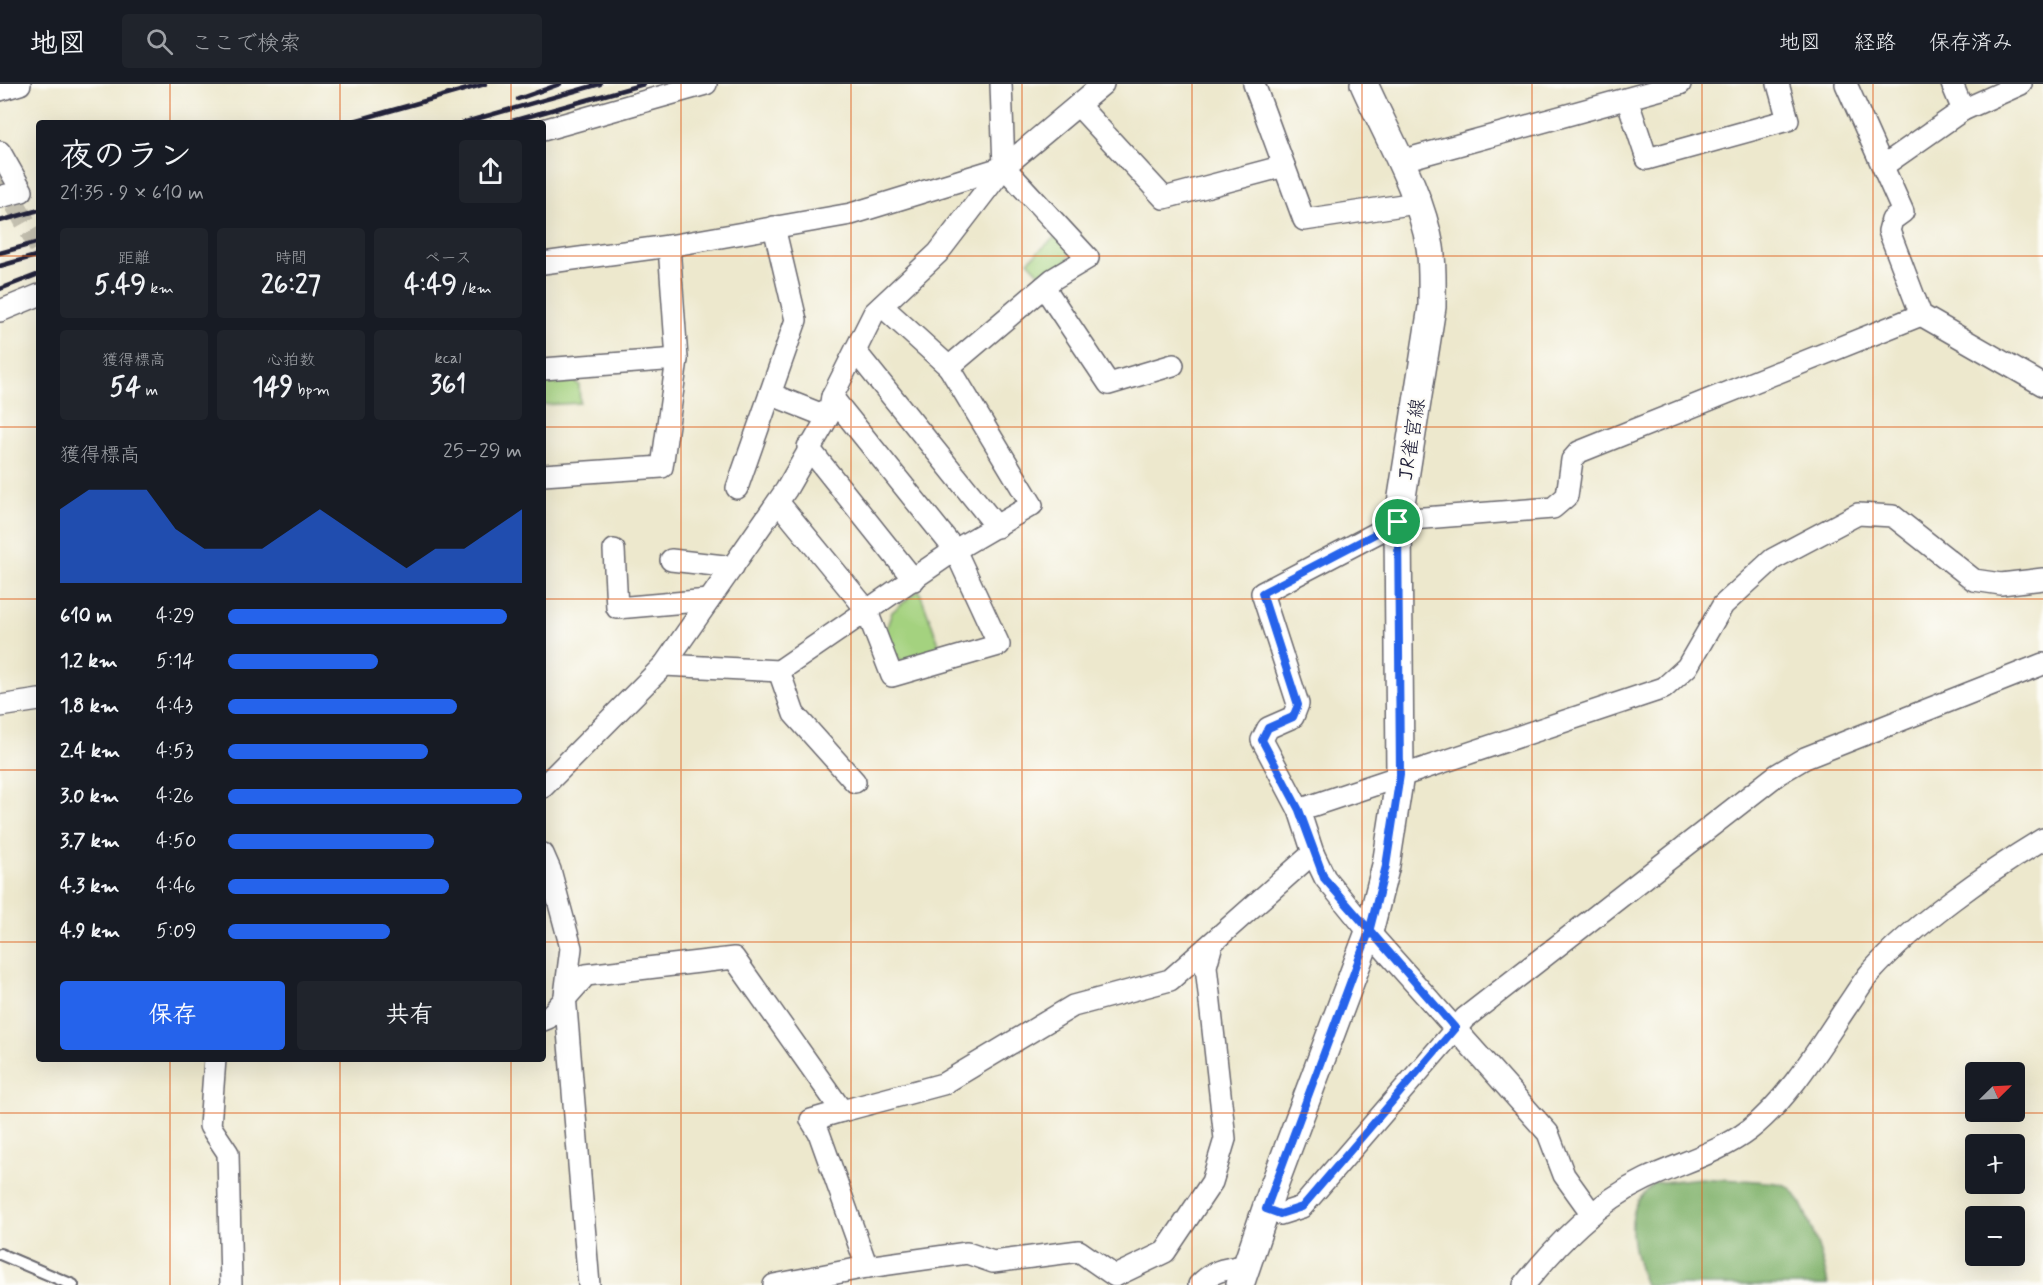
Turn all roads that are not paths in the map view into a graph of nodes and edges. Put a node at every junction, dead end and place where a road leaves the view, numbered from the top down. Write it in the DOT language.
graph roads {
  1 [pos="20,84"];
  2 [pos="706,84"];
  3 [pos="1001,84"];
  4 [pos="1103,84"];
  5 [pos="1254,84"];
  6 [pos="1365,84"];
  7 [pos="1680,84"];
  8 [pos="1778,84"];
  9 [pos="1846,84"];
  10 [pos="1952,84"];
  11 [pos="2021,84"];
  12 [pos="0,90"];
  13 [pos="1627,99"];
  14 [pos="1078,105"];
  15 [pos="1962,110"];
  16 [pos="546,129"];
  17 [pos="0,152"];
  18 [pos="1400,161"];
  19 [pos="1284,166"];
  20 [pos="1883,166"];
  21 [pos="1004,167"];
  22 [pos="0,197"];
  23 [pos="1416,203"];
  24 [pos="774,227"];
  25 [pos="669,246"];
  26 [pos="546,263"];
  27 [pos="1044,287"];
  28 [pos="36,296"];
  29 [pos="882,306"];
  30 [pos="0,311"];
  31 [pos="1921,315"];
  32 [pos="856,352"];
  33 [pos="677,359"];
  34 [pos="1173,365"];
  35 [pos="949,367"];
  36 [pos="546,369"];
  37 [pos="2043,385"];
  38 [pos="770,394"];
  39 [pos="830,407"];
  40 [pos="808,447"];
  41 [pos="546,475"];
  42 [pos="736,488"];
  43 [pos="778,502"];
  44 [pos="1398,522"];
  45 [pos="997,527"];
  46 [pos="614,550"];
  47 [pos="956,550"];
  48 [pos="671,560"];
  49 [pos="733,567"];
  50 [pos="2043,579"];
  51 [pos="914,580"];
  52 [pos="709,600"];
  53 [pos="866,609"];
  54 [pos="2043,664"];
  55 [pos="664,665"];
  56 [pos="778,671"];
  57 [pos="36,700"];
  58 [pos="0,706"];
  59 [pos="1400,775"];
  60 [pos="855,783"];
  61 [pos="546,785"];
  62 [pos="1299,810"];
  63 [pos="2043,839"];
  64 [pos="1313,853"];
  65 [pos="546,861"];
  66 [pos="1369,932"];
  67 [pos="1212,944"];
  68 [pos="565,995"];
  69 [pos="546,1019"];
  70 [pos="1455,1028"];
  71 [pos="215,1062"];
  72 [pos="842,1112"];
  73 [pos="1266,1209"];
  74 [pos="1592,1214"];
  75 [pos="0,1254"];
  76 [pos="867,1267"];
  77 [pos="1243,1276"];
  78 [pos="73,1285"];
  79 [pos="231,1285"];
  80 [pos="589,1285"];
  81 [pos="774,1285"];
  82 [pos="1199,1285"];
  83 [pos="1524,1285"];
  1 -- 12 [label="street"];
  2 -- 16 [label="street"];
  3 -- 21 [label="street"];
  4 -- 14 [label="street"];
  5 -- 19 [label="street"];
  6 -- 18 [label="street, JR雀宮線"];
  7 -- 13 [label="street"];
  8 -- 13 [label="street"];
  9 -- 20 [label="street"];
  10 -- 15 [label="street"];
  11 -- 15 [label="street"];
  13 -- 18 [label="street"];
  14 -- 19 [label="street"];
  14 -- 21 [label="street"];
  15 -- 20 [label="street"];
  17 -- 22 [label="street"];
  18 -- 23 [label="street, JR雀宮線"];
  19 -- 23 [label="street"];
  20 -- 31 [label="street"];
  21 -- 24 [label="street"];
  21 -- 27 [label="street"];
  21 -- 29 [label="street"];
  23 -- 44 [label="street, JR雀宮線"];
  24 -- 25 [label="street"];
  24 -- 38 [label="street"];
  25 -- 26 [label="street"];
  25 -- 33 [label="street"];
  27 -- 34 [label="street"];
  27 -- 35 [label="street"];
  28 -- 30 [label="street"];
  29 -- 32 [label="street"];
  29 -- 35 [label="street"];
  31 -- 37 [label="street"];
  31 -- 44 [label="street"];
  32 -- 39 [label="street"];
  32 -- 45 [label="street"];
  33 -- 36 [label="street"];
  33 -- 41 [label="street"];
  35 -- 45 [label="street"];
  38 -- 39 [label="street"];
  38 -- 42 [label="street"];
  39 -- 40 [label="street"];
  39 -- 47 [label="street"];
  40 -- 43 [label="street"];
  40 -- 51 [label="street"];
  43 -- 49 [label="street"];
  43 -- 53 [label="street"];
  44 -- 59 [label="street, JR雀宮線"];
  44 -- 62 [label="street"];
  45 -- 47 [label="street"];
  46 -- 52 [label="street"];
  47 -- 51 [label="street"];
  47 -- 53 [label="street"];
  48 -- 49 [label="street"];
  49 -- 52 [label="street"];
  50 -- 59 [label="street"];
  51 -- 53 [label="street"];
  52 -- 55 [label="street"];
  53 -- 56 [label="street"];
  54 -- 70 [label="street"];
  55 -- 56 [label="street"];
  55 -- 61 [label="street"];
  56 -- 60 [label="street"];
  57 -- 58 [label="street"];
  59 -- 62 [label="street"];
  59 -- 66 [label="street, JR雀宮線"];
  62 -- 64 [label="street"];
  63 -- 74 [label="street"];
  64 -- 66 [label="street"];
  64 -- 67 [label="street"];
  65 -- 68 [label="street"];
  66 -- 70 [label="street"];
  66 -- 73 [label="street, JR雀宮線"];
  67 -- 72 [label="street"];
  67 -- 76 [label="street"];
  68 -- 69 [label="street"];
  68 -- 72 [label="street"];
  68 -- 80 [label="street"];
  70 -- 73 [label="street"];
  70 -- 74 [label="street"];
  71 -- 79 [label="street"];
  72 -- 76 [label="street"];
  73 -- 77 [label="street, JR雀宮線"];
  74 -- 83 [label="street"];
  75 -- 78 [label="lane"];
  76 -- 81 [label="street"];
  77 -- 82 [label="street"];
}
